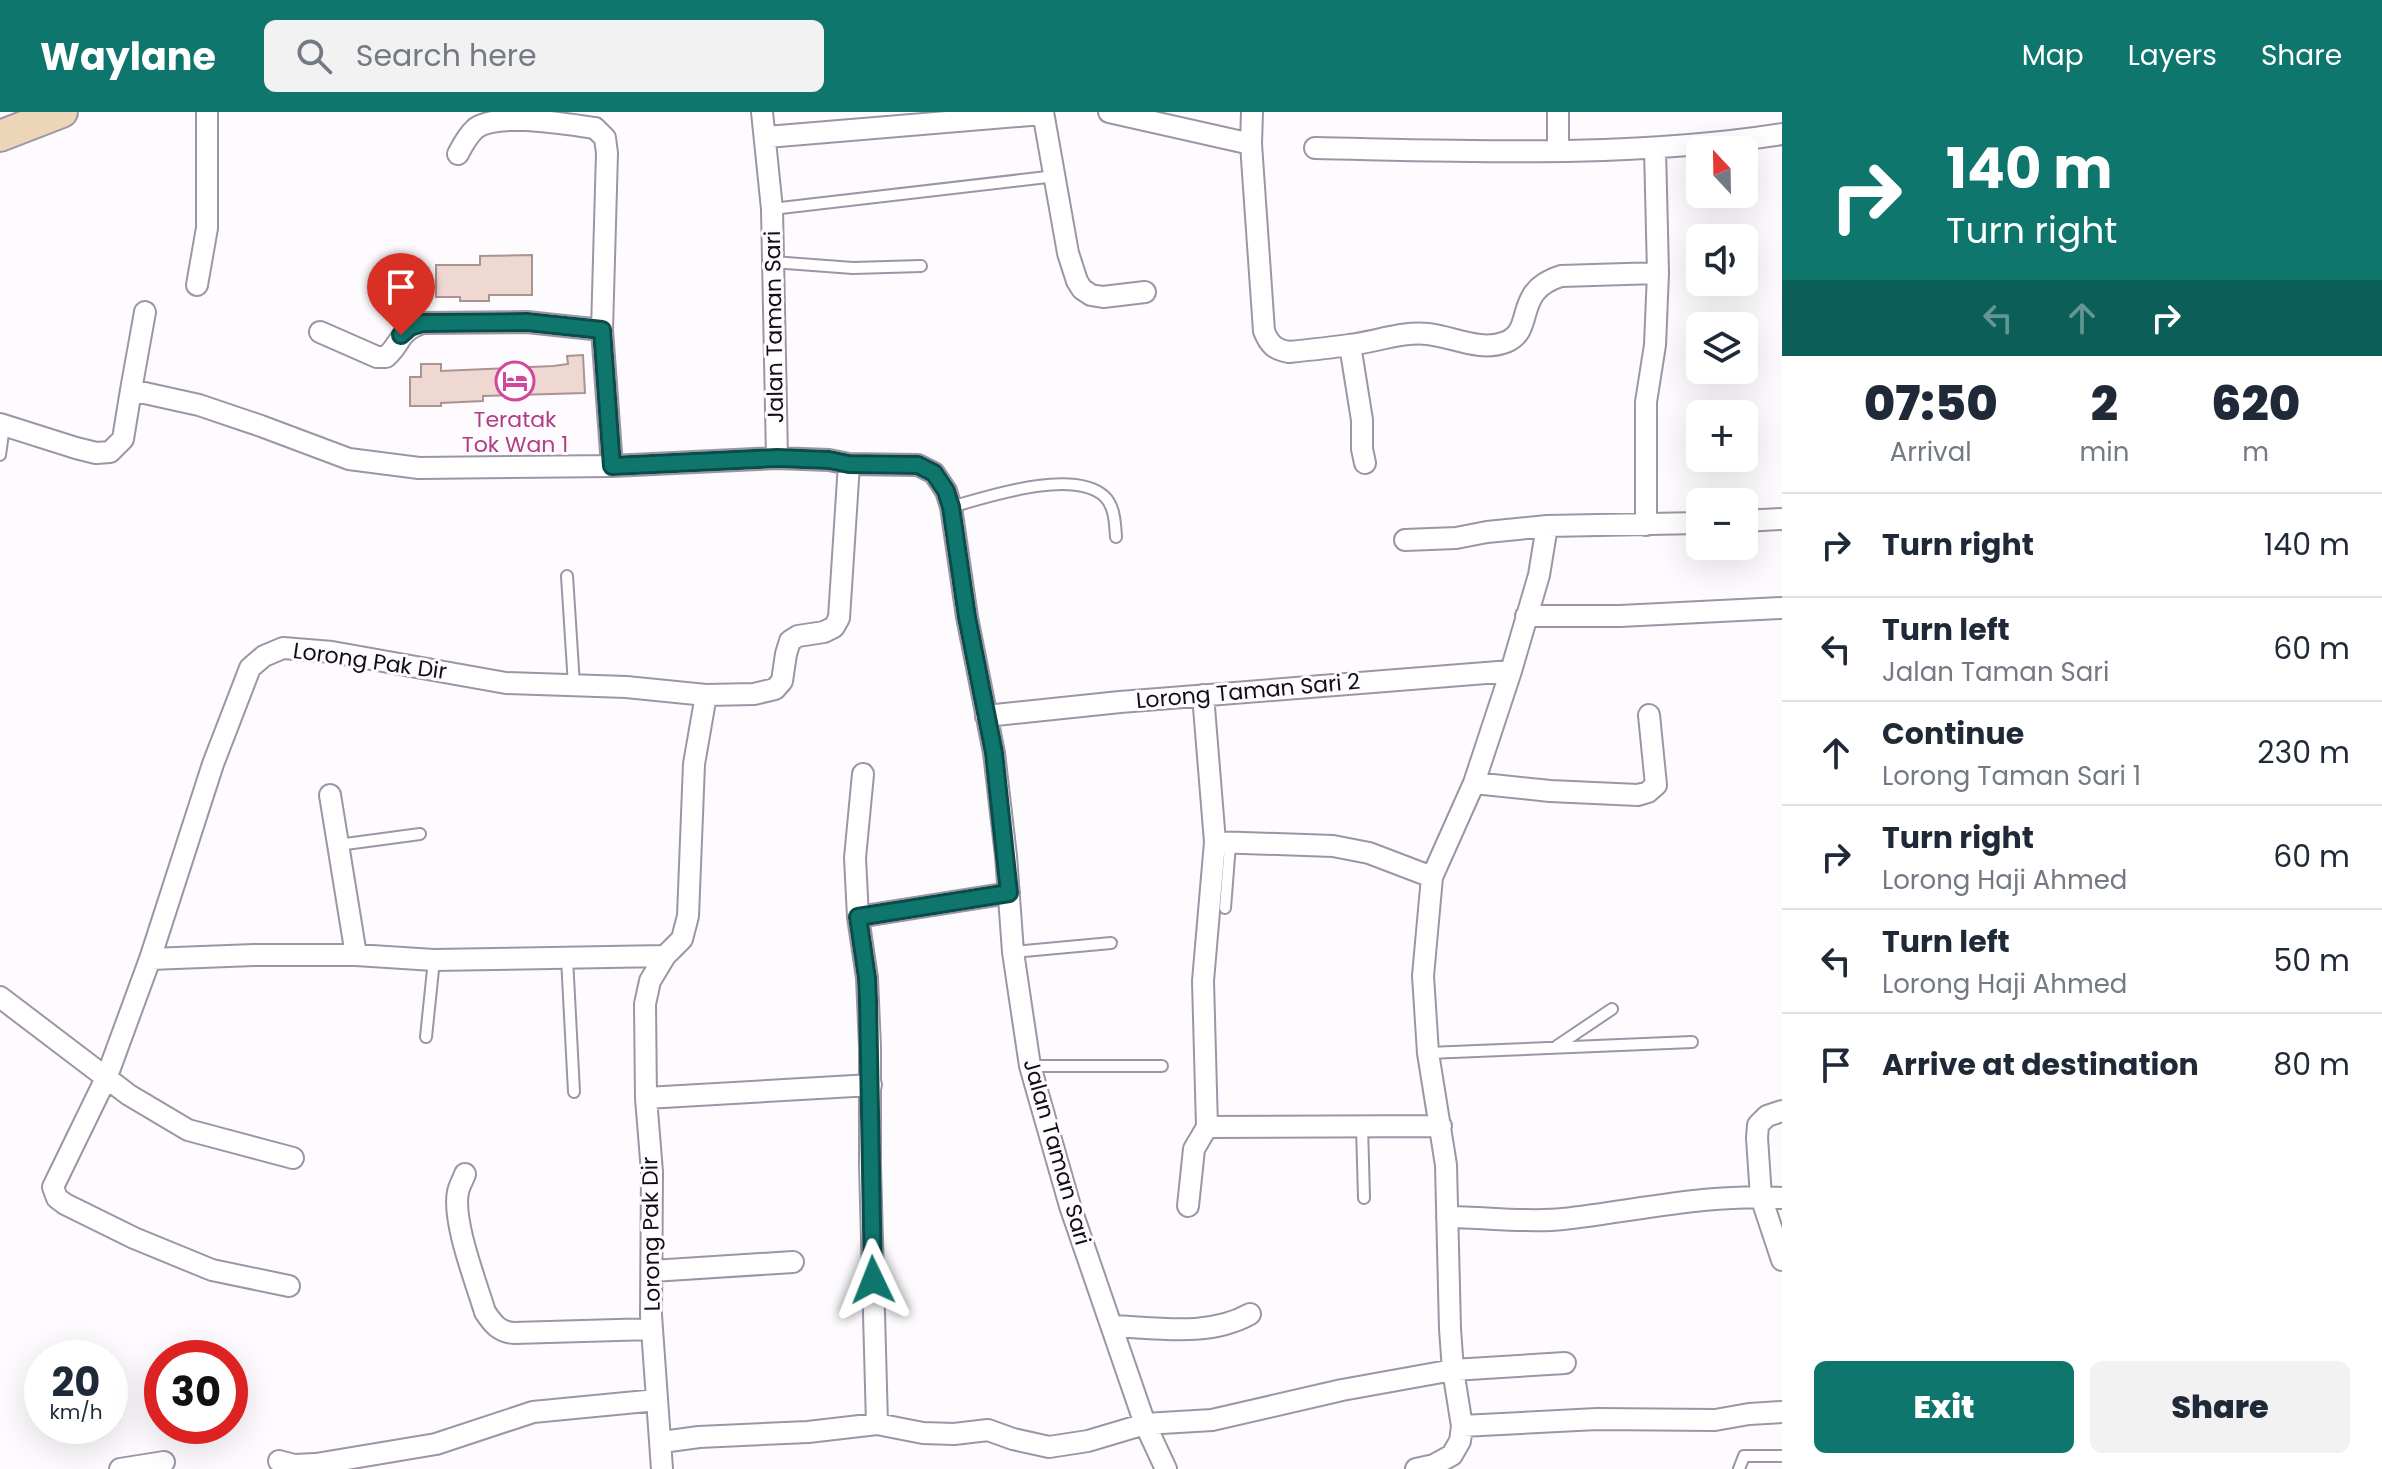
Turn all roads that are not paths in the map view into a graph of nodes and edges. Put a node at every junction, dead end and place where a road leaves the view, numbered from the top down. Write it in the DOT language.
graph roads {
  1 [pos="62,112"];
  2 [pos="207,112"];
  3 [pos="762,112"];
  4 [pos="1109,112"];
  5 [pos="1252,112"];
  6 [pos="1558,112"];
  7 [pos="1043,113"];
  8 [pos="960,116"];
  9 [pos="1180,120"];
  10 [pos="1782,134"];
  11 [pos="0,136"];
  12 [pos="767,137"];
  13 [pos="1251,144"];
  14 [pos="1315,148"];
  15 [pos="1655,149"];
  16 [pos="1558,150"];
  17 [pos="458,154"];
  18 [pos="1056,176"];
  19 [pos="772,209"];
  20 [pos="773,262"];
  21 [pos="921,266"];
  22 [pos="1658,273"];
  23 [pos="197,285"];
  24 [pos="1145,292"];
  25 [pos="145,312"];
  26 [pos="602,330"];
  27 [pos="320,332"];
  28 [pos="1350,345"];
  29 [pos="131,390"];
  30 [pos="2,425"];
  31 [pos="0,455"];
  32 [pos="777,458"];
  33 [pos="1365,463"];
  34 [pos="849,464"];
  35 [pos="612,466"];
  36 [pos="951,507"];
  37 [pos="1782,519"];
  38 [pos="1758,520"];
  39 [pos="1686,524"];
  40 [pos="1646,525"];
  41 [pos="1547,526"];
  42 [pos="1116,537"];
  43 [pos="1405,540"];
  44 [pos="567,576"];
  45 [pos="1782,608"];
  46 [pos="1526,616"];
  47 [pos="1511,671"];
  48 [pos="574,685"];
  49 [pos="706,695"];
  50 [pos="1203,695"];
  51 [pos="1649,715"];
  52 [pos="986,716"];
  53 [pos="863,774"];
  54 [pos="1474,783"];
  55 [pos="330,795"];
  56 [pos="420,834"];
  57 [pos="1222,843"];
  58 [pos="338,845"];
  59 [pos="1432,877"];
  60 [pos="1009,893"];
  61 [pos="1225,908"];
  62 [pos="858,917"];
  63 [pos="1111,943"];
  64 [pos="1013,952"];
  65 [pos="356,955"];
  66 [pos="665,956"];
  67 [pos="567,958"];
  68 [pos="150,959"];
  69 [pos="434,960"];
  70 [pos="0,997"];
  71 [pos="1612,1009"];
  72 [pos="426,1037"];
  73 [pos="1692,1042"];
  74 [pos="1556,1048"];
  75 [pos="1428,1053"];
  76 [pos="1030,1066"];
  77 [pos="1162,1066"];
  78 [pos="107,1076"];
  79 [pos="871,1085"];
  80 [pos="574,1092"];
  81 [pos="646,1098"];
  82 [pos="1782,1111"];
  83 [pos="1362,1126"];
  84 [pos="1441,1126"];
  85 [pos="1207,1127"];
  86 [pos="293,1158"];
  87 [pos="465,1174"];
  88 [pos="1364,1198"];
  89 [pos="1772,1198"];
  90 [pos="1188,1206"];
  91 [pos="1447,1217"];
  92 [pos="1782,1260"];
  93 [pos="793,1262"];
  94 [pos="652,1271"];
  95 [pos="289,1286"];
  96 [pos="1250,1314"];
  97 [pos="1113,1326"];
  98 [pos="652,1329"];
  99 [pos="1565,1363"];
  100 [pos="1453,1370"];
  101 [pos="657,1400"];
  102 [pos="1782,1412"];
  103 [pos="877,1424"];
  104 [pos="1145,1424"];
  105 [pos="1462,1426"];
  106 [pos="662,1442"];
  107 [pos="1782,1456"];
  108 [pos="279,1461"];
  109 [pos="164,1462"];
  110 [pos="369,1462"];
  111 [pos="120,1469"];
  112 [pos="662,1469"];
  113 [pos="1166,1469"];
  114 [pos="1416,1469"];
  115 [pos="1739,1469"];
  1 -- 11 [label="main road"];
  2 -- 23 [label="street"];
  3 -- 12 [label="street, Jalan Taman Sari"];
  4 -- 9 [label="street"];
  5 -- 13 [label="street"];
  6 -- 16 [label="street"];
  7 -- 8 [label="street"];
  7 -- 18 [label="street"];
  8 -- 12 [label="street"];
  9 -- 13 [label="street"];
  10 -- 15 [label="street"];
  12 -- 19 [label="street, Jalan Taman Sari"];
  13 -- 28 [label="street"];
  14 -- 16 [label="street"];
  15 -- 16 [label="street"];
  15 -- 22 [label="street"];
  17 -- 26 [label="street"];
  18 -- 19 [label="lane"];
  18 -- 24 [label="street"];
  19 -- 20 [label="street, Jalan Taman Sari"];
  20 -- 21 [label="lane"];
  20 -- 32 [label="street, Jalan Taman Sari"];
  22 -- 28 [label="street"];
  22 -- 40 [label="street"];
  25 -- 29 [label="street"];
  26 -- 27 [label="street"];
  26 -- 35 [label="street"];
  28 -- 33 [label="street"];
  29 -- 30 [label="street"];
  29 -- 35 [label="street"];
  30 -- 31 [label="lane"];
  32 -- 34 [label="street, Jalan Taman Sari"];
  32 -- 35 [label="street"];
  34 -- 36 [label="street, Jalan Taman Sari"];
  34 -- 49 [label="street, Lorong Pak Dir"];
  36 -- 42 [label="lane"];
  36 -- 52 [label="street, Jalan Taman Sari"];
  37 -- 38 [label="street"];
  39 -- 40 [label="street"];
  40 -- 41 [label="street"];
  41 -- 43 [label="street"];
  41 -- 46 [label="street"];
  44 -- 48 [label="lane"];
  45 -- 46 [label="street"];
  46 -- 47 [label="street"];
  47 -- 50 [label="street, Lorong Taman Sari 2"];
  47 -- 54 [label="street"];
  48 -- 49 [label="street, Lorong Pak Dir"];
  48 -- 68 [label="street, Lorong Pak Dir"];
  49 -- 66 [label="street, Lorong Pak Dir"];
  50 -- 52 [label="street, Lorong Taman Sari 2"];
  50 -- 57 [label="street"];
  51 -- 54 [label="street"];
  52 -- 60 [label="street, Jalan Taman Sari"];
  53 -- 62 [label="street"];
  54 -- 59 [label="street"];
  55 -- 58 [label="street"];
  56 -- 58 [label="lane"];
  57 -- 59 [label="street"];
  57 -- 61 [label="lane"];
  57 -- 85 [label="street"];
  58 -- 65 [label="street"];
  59 -- 75 [label="street"];
  60 -- 62 [label="street"];
  60 -- 64 [label="street, Jalan Taman Sari"];
  62 -- 79 [label="street"];
  63 -- 64 [label="lane"];
  64 -- 76 [label="street, Jalan Taman Sari"];
  65 -- 68 [label="street"];
  65 -- 69 [label="street"];
  66 -- 67 [label="street"];
  66 -- 81 [label="street, Lorong Pak Dir"];
  67 -- 69 [label="street"];
  67 -- 80 [label="lane"];
  68 -- 78 [label="street, Lorong Pak Dir"];
  69 -- 72 [label="lane"];
  70 -- 78 [label="street"];
  71 -- 74 [label="lane"];
  73 -- 74 [label="lane"];
  74 -- 75 [label="lane"];
  75 -- 84 [label="street"];
  76 -- 77 [label="lane"];
  76 -- 97 [label="street, Jalan Taman Sari"];
  78 -- 86 [label="street"];
  78 -- 95 [label="street, Lorong Pak Dir"];
  79 -- 81 [label="street"];
  79 -- 103 [label="street"];
  81 -- 94 [label="street, Lorong Pak Dir"];
  82 -- 89 [label="street"];
  83 -- 84 [label="street"];
  83 -- 85 [label="street"];
  83 -- 88 [label="lane"];
  84 -- 91 [label="street"];
  85 -- 90 [label="street"];
  87 -- 98 [label="street"];
  89 -- 91 [label="street"];
  89 -- 92 [label="street"];
  91 -- 100 [label="street"];
  93 -- 94 [label="street"];
  94 -- 98 [label="street, Lorong Pak Dir"];
  96 -- 97 [label="street"];
  97 -- 104 [label="street, Jalan Taman Sari"];
  98 -- 101 [label="street, Lorong Pak Dir"];
  99 -- 100 [label="street"];
  100 -- 104 [label="street"];
  100 -- 105 [label="street"];
  101 -- 106 [label="street, Lorong Pak Dir"];
  101 -- 110 [label="street"];
  102 -- 105 [label="street"];
  103 -- 104 [label="street"];
  103 -- 106 [label="street"];
  104 -- 113 [label="street, Jalan Taman Sari"];
  105 -- 114 [label="street"];
  106 -- 112 [label="street, Lorong Pak Dir"];
  107 -- 115 [label="lane"];
  108 -- 110 [label="street"];
  109 -- 111 [label="street"];
}
